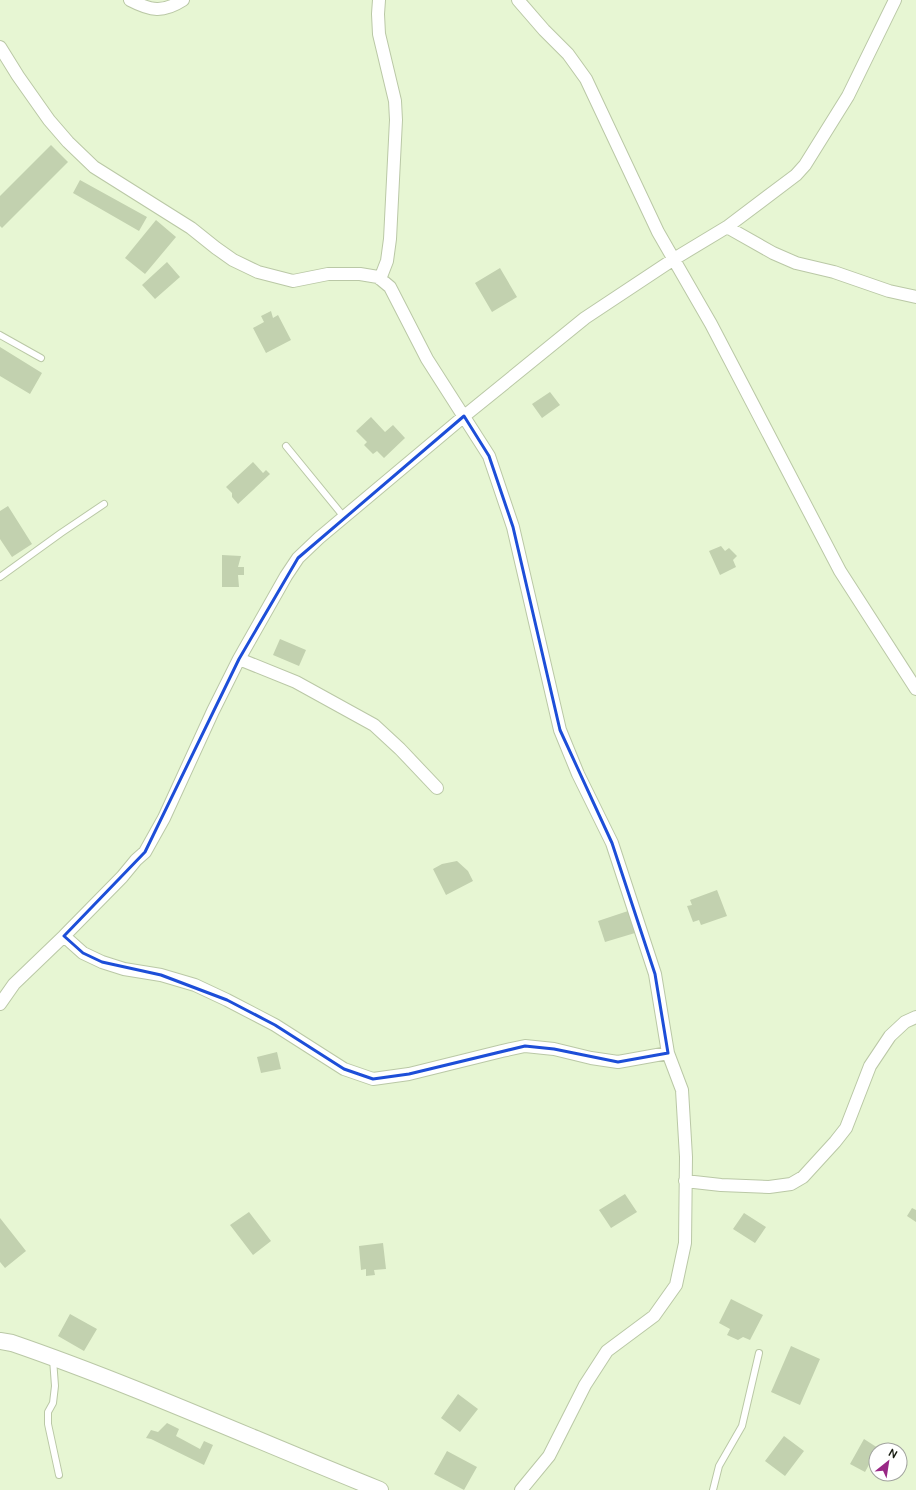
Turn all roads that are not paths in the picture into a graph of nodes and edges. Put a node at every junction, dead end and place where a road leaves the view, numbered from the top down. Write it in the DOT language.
graph roads {
  1 [pos="130,0"];
  2 [pos="183,0"];
  3 [pos="379,0"];
  4 [pos="518,0"];
  5 [pos="895,0"];
  6 [pos="0,47"];
  7 [pos="727,227"];
  8 [pos="674,259"];
  9 [pos="380,279"];
  10 [pos="916,297"];
  11 [pos="0,335"];
  12 [pos="41,358"];
  13 [pos="464,416"];
  14 [pos="286,446"];
  15 [pos="104,504"];
  16 [pos="344,516"];
  17 [pos="0,577"];
  18 [pos="239,659"];
  19 [pos="916,689"];
  20 [pos="437,788"];
  21 [pos="64,936"];
  22 [pos="0,1004"];
  23 [pos="916,1017"];
  24 [pos="668,1053"];
  25 [pos="685,1181"];
  26 [pos="0,1341"];
  27 [pos="759,1353"];
  28 [pos="53,1358"];
  29 [pos="59,1475"];
  30 [pos="380,1490"];
  31 [pos="521,1490"];
  32 [pos="713,1490"];
  1 -- 2 [label="street"];
  3 -- 9 [label="street"];
  4 -- 8 [label="street"];
  5 -- 7 [label="street"];
  6 -- 9 [label="street"];
  7 -- 8 [label="street"];
  7 -- 10 [label="street"];
  8 -- 13 [label="street"];
  8 -- 19 [label="street"];
  9 -- 13 [label="street"];
  11 -- 12 [label="lane"];
  13 -- 16 [label="street"];
  13 -- 24 [label="street"];
  14 -- 16 [label="lane"];
  15 -- 17 [label="lane"];
  16 -- 18 [label="street"];
  18 -- 20 [label="street"];
  18 -- 21 [label="street"];
  21 -- 22 [label="street"];
  21 -- 24 [label="street"];
  23 -- 25 [label="street"];
  24 -- 25 [label="street"];
  25 -- 31 [label="street"];
  26 -- 28 [label="main road"];
  27 -- 32 [label="lane"];
  28 -- 29 [label="lane"];
  28 -- 30 [label="main road"];
}
